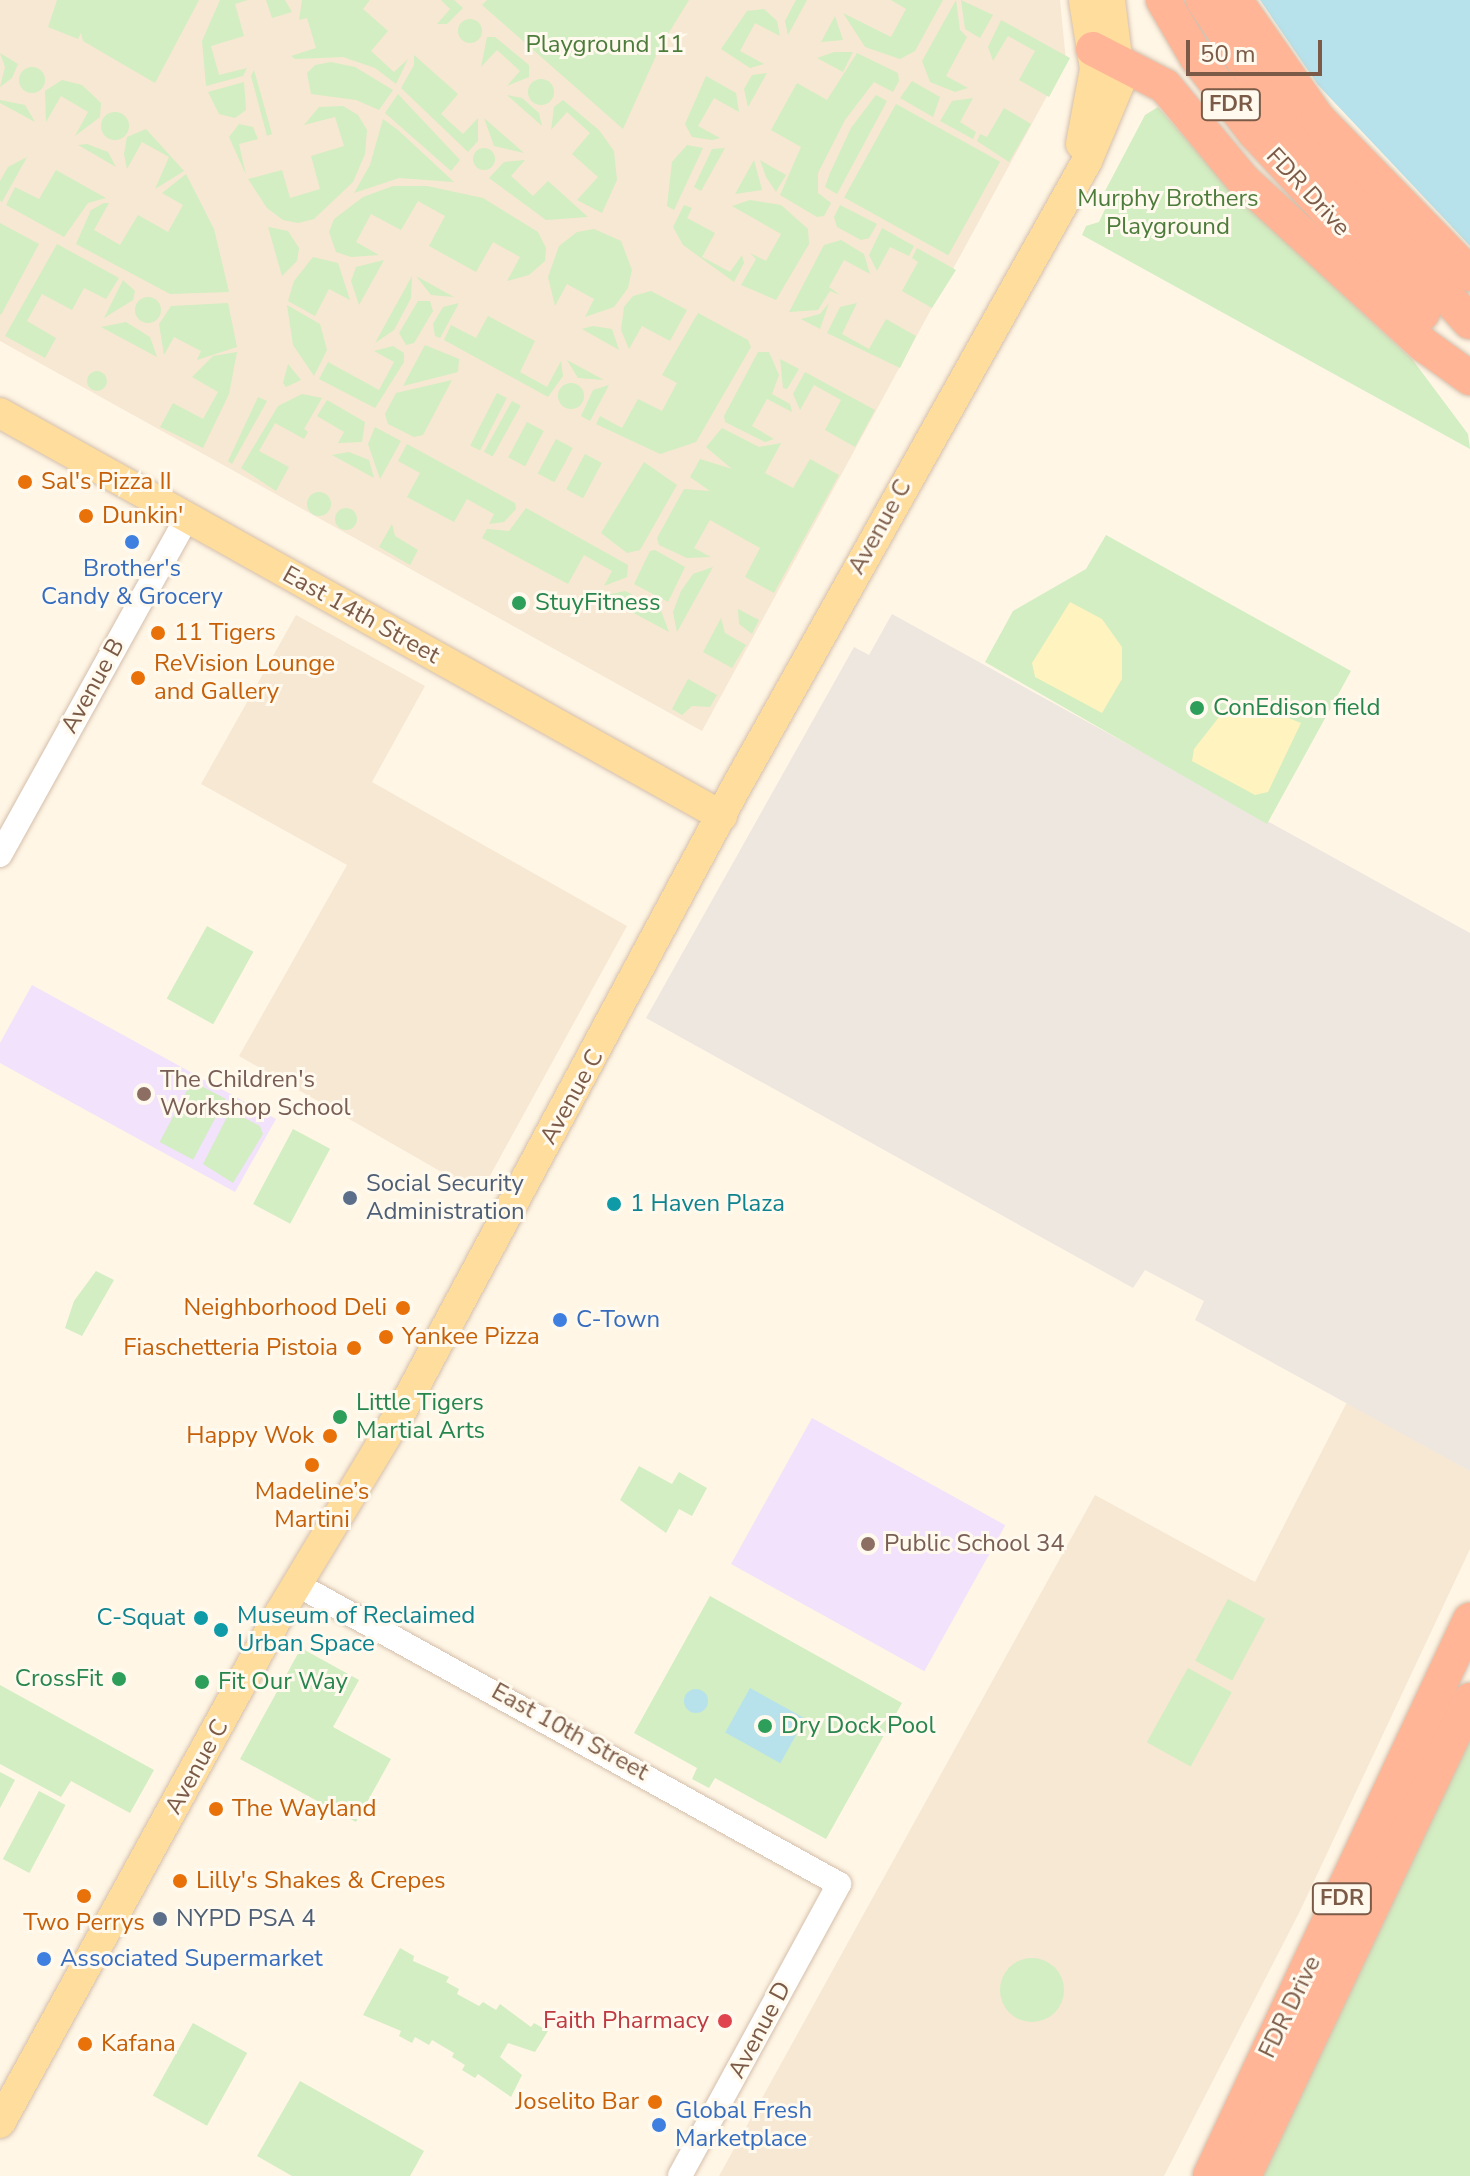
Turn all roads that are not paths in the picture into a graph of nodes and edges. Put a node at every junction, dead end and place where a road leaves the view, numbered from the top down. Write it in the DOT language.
graph roads {
  1 [pos="1084,0"];
  2 [pos="1110,0"];
  3 [pos="1163,0"];
  4 [pos="1203,0"];
  5 [pos="1235,0"];
  6 [pos="1107,55"];
  7 [pos="1325,188"];
  8 [pos="1470,274"];
  9 [pos="1470,322"];
  10 [pos="1470,370"];
  11 [pos="1470,378"];
  12 [pos="0,413"];
  13 [pos="187,517"];
  14 [pos="722,816"];
  15 [pos="0,855"];
  16 [pos="298,1585"];
  17 [pos="1470,1620"];
  18 [pos="1470,1700"];
  19 [pos="839,1884"];
  20 [pos="0,2123"];
  21 [pos="680,2176"];
  22 [pos="1210,2176"];
  23 [pos="1244,2176"];
  1 -- 6 [label="main road, Avenue C"];
  2 -- 6 [label="main road, Avenue C"];
  3 -- 7 [label="highway, FDR Drive / FDR"];
  4 -- 7 [label="highway, FDR Drive / FDR"];
  5 -- 8 [label="highway"];
  6 -- 11 [label="highway"];
  6 -- 14 [label="main road, Avenue C"];
  7 -- 9 [label="highway, FDR Drive / FDR"];
  7 -- 10 [label="highway, FDR Drive / FDR"];
  12 -- 13 [label="main road, East 14th Street"];
  13 -- 14 [label="main road, East 14th Street"];
  13 -- 15 [label="street, Avenue B"];
  14 -- 16 [label="main road, Avenue C"];
  16 -- 19 [label="street, East 10th Street"];
  16 -- 20 [label="main road, Avenue C"];
  17 -- 22 [label="highway, FDR Drive / FDR"];
  18 -- 23 [label="highway, FDR Drive / FDR"];
  19 -- 21 [label="street, Avenue D"];
}
